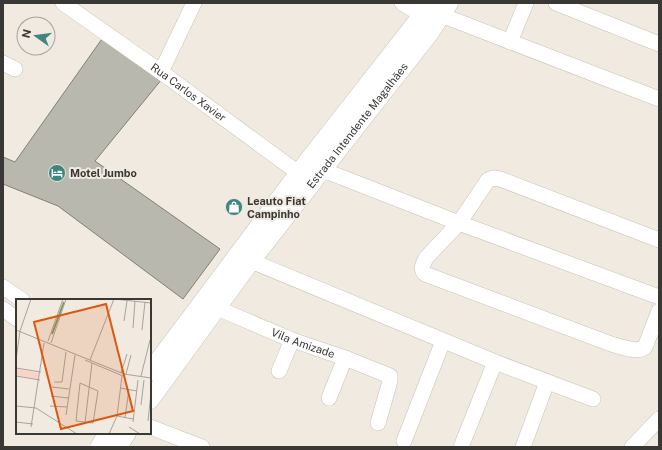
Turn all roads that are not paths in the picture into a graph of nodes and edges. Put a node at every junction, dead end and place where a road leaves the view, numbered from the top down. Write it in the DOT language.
graph roads {
  1 [pos="63,3"];
  2 [pos="194,3"];
  3 [pos="402,3"];
  4 [pos="526,3"];
  5 [pos="556,3"];
  6 [pos="435,9"];
  7 [pos="510,42"];
  8 [pos="659,44"];
  9 [pos="161,72"];
  10 [pos="659,99"];
  11 [pos="312,176"];
  12 [pos="459,223"];
  13 [pos="659,240"];
  14 [pos="251,261"];
  15 [pos="3,287"];
  16 [pos="659,297"];
  17 [pos="21,299"];
  18 [pos="217,308"];
  19 [pos="3,309"];
  20 [pos="659,310"];
  21 [pos="16,318"];
  22 [pos="292,340"];
  23 [pos="443,341"];
  24 [pos="345,358"];
  25 [pos="496,362"];
  26 [pos="151,371"];
  27 [pos="279,371"];
  28 [pos="547,382"];
  29 [pos="329,398"];
  30 [pos="151,399"];
  31 [pos="593,399"];
  32 [pos="659,419"];
  33 [pos="378,423"];
  34 [pos="151,427"];
  35 [pos="107,434"];
  36 [pos="126,434"];
  37 [pos="404,441"];
  38 [pos="99,447"];
  39 [pos="118,447"];
  40 [pos="202,447"];
  41 [pos="461,447"];
  42 [pos="523,447"];
  43 [pos="632,447"];
  1 -- 9 [label="street, Rua Carlos Xavier"];
  2 -- 9 [label="street"];
  3 -- 6 [label="street"];
  4 -- 7 [label="street"];
  5 -- 8 [label="street"];
  6 -- 7 [label="street"];
  6 -- 11 [label="main road, Estrada Intendente Magalhães"];
  6 -- 11 [label="main road, Estrada Intendente Magalhães"];
  7 -- 10 [label="street"];
  9 -- 11 [label="street, Rua Carlos Xavier"];
  11 -- 12 [label="street, Rua Carlos Xavier"];
  11 -- 14 [label="main road, Estrada Intendente Magalhães"];
  11 -- 26 [label="main road, Estrada Intendente Magalhães"];
  12 -- 13 [label="street"];
  12 -- 16 [label="street, Rua Carlos Xavier"];
  12 -- 20 [label="street"];
  14 -- 18 [label="main road, Estrada Intendente Magalhães"];
  14 -- 23 [label="street"];
  15 -- 17 [label="street"];
  18 -- 22 [label="street, Vila Amizade"];
  18 -- 30 [label="main road, Estrada Intendente Magalhães"];
  19 -- 21 [label="street"];
  22 -- 24 [label="street, Vila Amizade"];
  22 -- 27 [label="street"];
  23 -- 25 [label="street"];
  23 -- 37 [label="street"];
  24 -- 29 [label="street"];
  24 -- 33 [label="street, Vila Amizade"];
  25 -- 28 [label="street"];
  25 -- 41 [label="street"];
  28 -- 31 [label="street"];
  28 -- 42 [label="street"];
  32 -- 43 [label="street"];
  34 -- 40 [label="street"];
  35 -- 38 [label="main road"];
  36 -- 39 [label="main road"];
}
